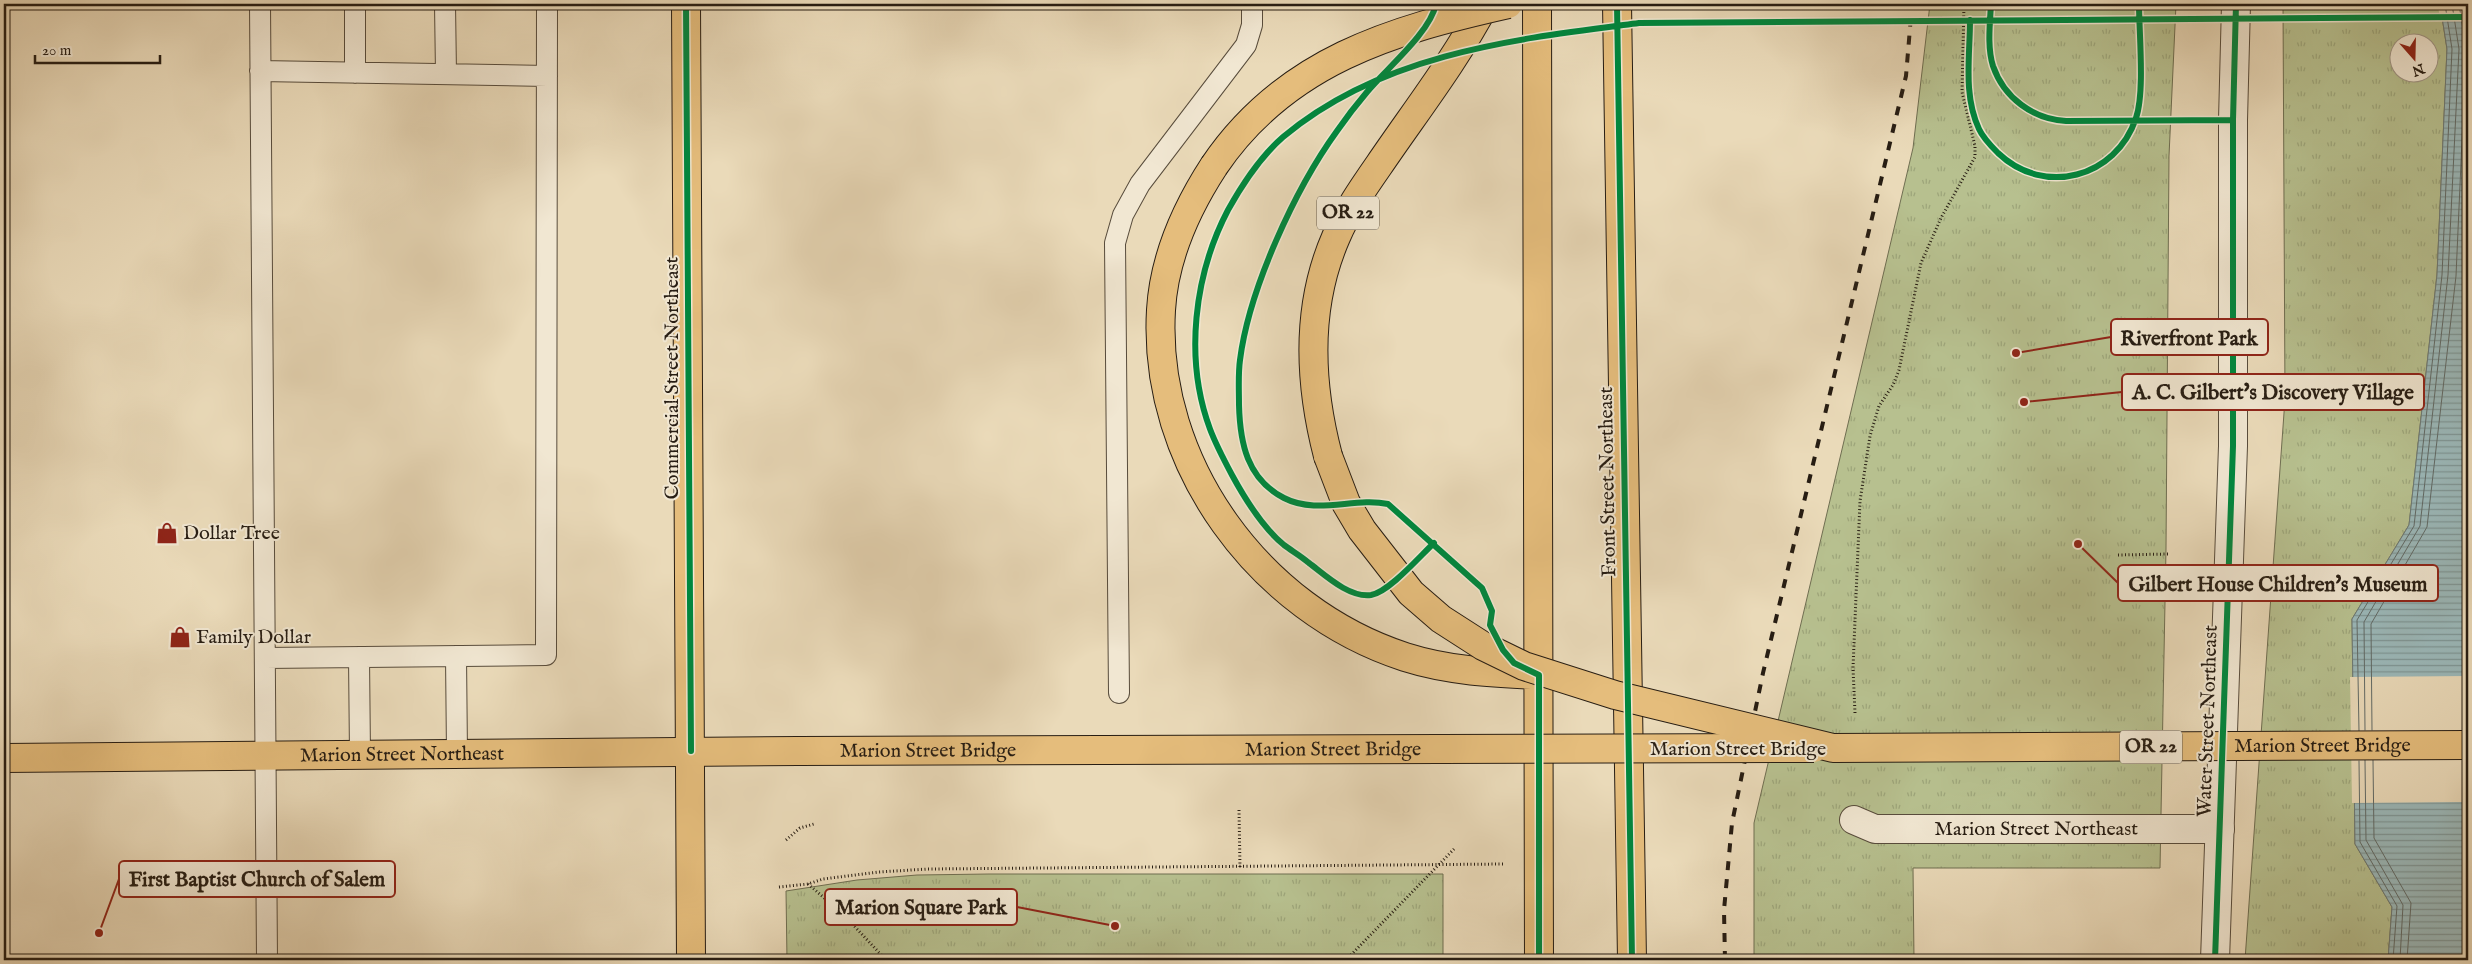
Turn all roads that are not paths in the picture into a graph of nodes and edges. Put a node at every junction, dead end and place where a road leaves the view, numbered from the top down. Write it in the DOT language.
graph roads {
  1 [pos="260,4"];
  2 [pos="354,4"];
  3 [pos="445,4"];
  4 [pos="548,4"];
  5 [pos="686,4"];
  6 [pos="1252,4"];
  7 [pos="1485,4"];
  8 [pos="1508,4"];
  9 [pos="1537,4"];
  10 [pos="1617,4"];
  11 [pos="2236,4"];
  12 [pos="260,71"];
  13 [pos="355,73"];
  14 [pos="446,74"];
  15 [pos="547,76"];
  16 [pos="456,656"];
  17 [pos="359,657"];
  18 [pos="264,658"];
  19 [pos="1539,675"];
  20 [pos="1119,693"];
  21 [pos="2468,745"];
  22 [pos="1833,748"];
  23 [pos="691,751"];
  24 [pos="798,751"];
  25 [pos="360,754"];
  26 [pos="457,754"];
  27 [pos="266,755"];
  28 [pos="4,758"];
  29 [pos="1854,820"];
  30 [pos="2220,829"];
  31 [pos="267,960"];
  32 [pos="691,960"];
  33 [pos="1540,960"];
  34 [pos="1632,960"];
  35 [pos="2215,960"];
  1 -- 12 [label="lane"];
  2 -- 13 [label="lane"];
  3 -- 14 [label="lane"];
  4 -- 15 [label="lane"];
  5 -- 23 [label="main road, Commercial Street Northeast"];
  6 -- 20 [label="lane"];
  7 -- 22 [label="main road, OR 22, bridge"];
  8 -- 19 [label="main road, bridge"];
  9 -- 19 [label="main road"];
  10 -- 34 [label="main road, Front Street Northeast"];
  11 -- 30 [label="street, Water Street Northeast"];
  12 -- 13 [label="lane"];
  12 -- 18 [label="lane"];
  13 -- 14 [label="lane"];
  14 -- 15 [label="lane"];
  15 -- 16 [label="lane"];
  16 -- 17 [label="lane"];
  16 -- 26 [label="lane"];
  17 -- 18 [label="lane"];
  17 -- 25 [label="lane"];
  18 -- 27 [label="lane"];
  19 -- 33 [label="main road"];
  21 -- 22 [label="main road, Marion Street Bridge / OR 22, bridge"];
  22 -- 24 [label="main road, Marion Street Bridge, bridge"];
  23 -- 24 [label="main road, Marion Street Northeast"];
  23 -- 26 [label="main road, Marion Street Northeast"];
  23 -- 32 [label="main road, Commercial Street Northeast"];
  25 -- 26 [label="main road, Marion Street Northeast"];
  25 -- 27 [label="main road, Marion Street Northeast"];
  27 -- 28 [label="main road, Marion Street Northeast"];
  27 -- 31 [label="lane"];
  29 -- 30 [label="street, Marion Street Northeast"];
  30 -- 35 [label="street, Water Street Northeast"];
}
